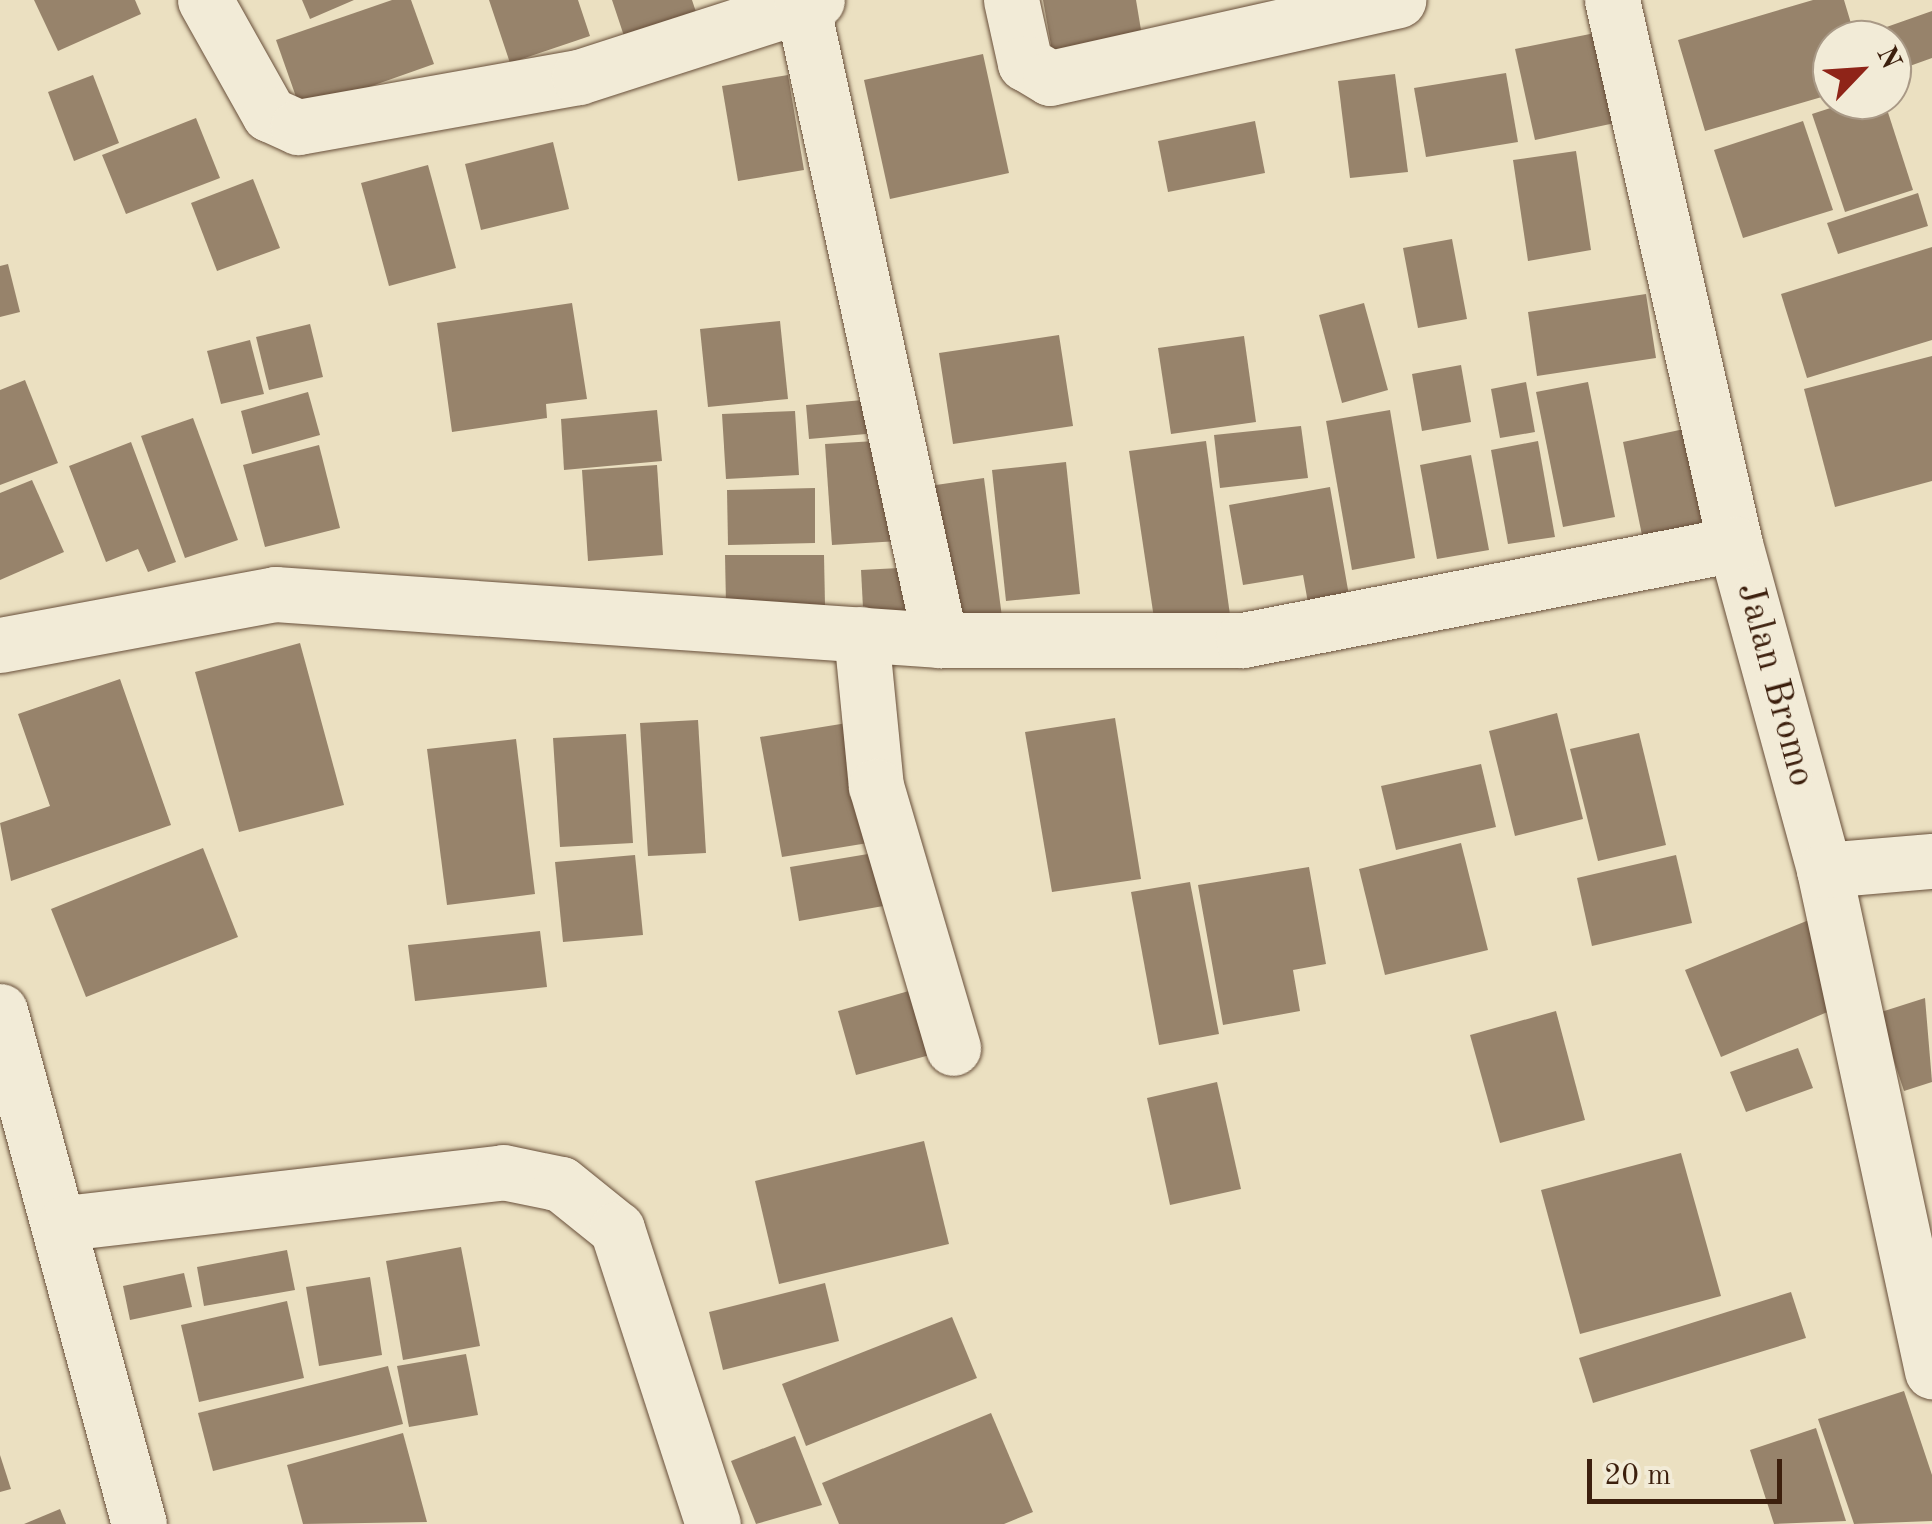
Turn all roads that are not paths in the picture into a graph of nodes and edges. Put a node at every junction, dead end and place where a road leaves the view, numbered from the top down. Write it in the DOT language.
graph roads {
  1 [pos="205,0"];
  2 [pos="1010,0"];
  3 [pos="1398,0"];
  4 [pos="1612,0"];
  5 [pos="810,2"];
  6 [pos="1735,544"];
  7 [pos="862,634"];
  8 [pos="940,640"];
  9 [pos="0,646"];
  10 [pos="1932,861"];
  11 [pos="1824,870"];
  12 [pos="0,1011"];
  13 [pos="954,1048"];
  14 [pos="65,1223"];
  15 [pos="1932,1372"];
  16 [pos="139,1524"];
  17 [pos="713,1524"];
  1 -- 5 [label="street"];
  2 -- 3 [label="street"];
  4 -- 6 [label="street, Jalan Bromo"];
  5 -- 8 [label="street"];
  6 -- 8 [label="street"];
  6 -- 11 [label="street, Jalan Bromo"];
  7 -- 8 [label="street"];
  7 -- 9 [label="street"];
  7 -- 13 [label="street"];
  10 -- 11 [label="street"];
  11 -- 15 [label="street, Jalan Bromo"];
  12 -- 14 [label="street"];
  14 -- 16 [label="street"];
  14 -- 17 [label="street"];
}
